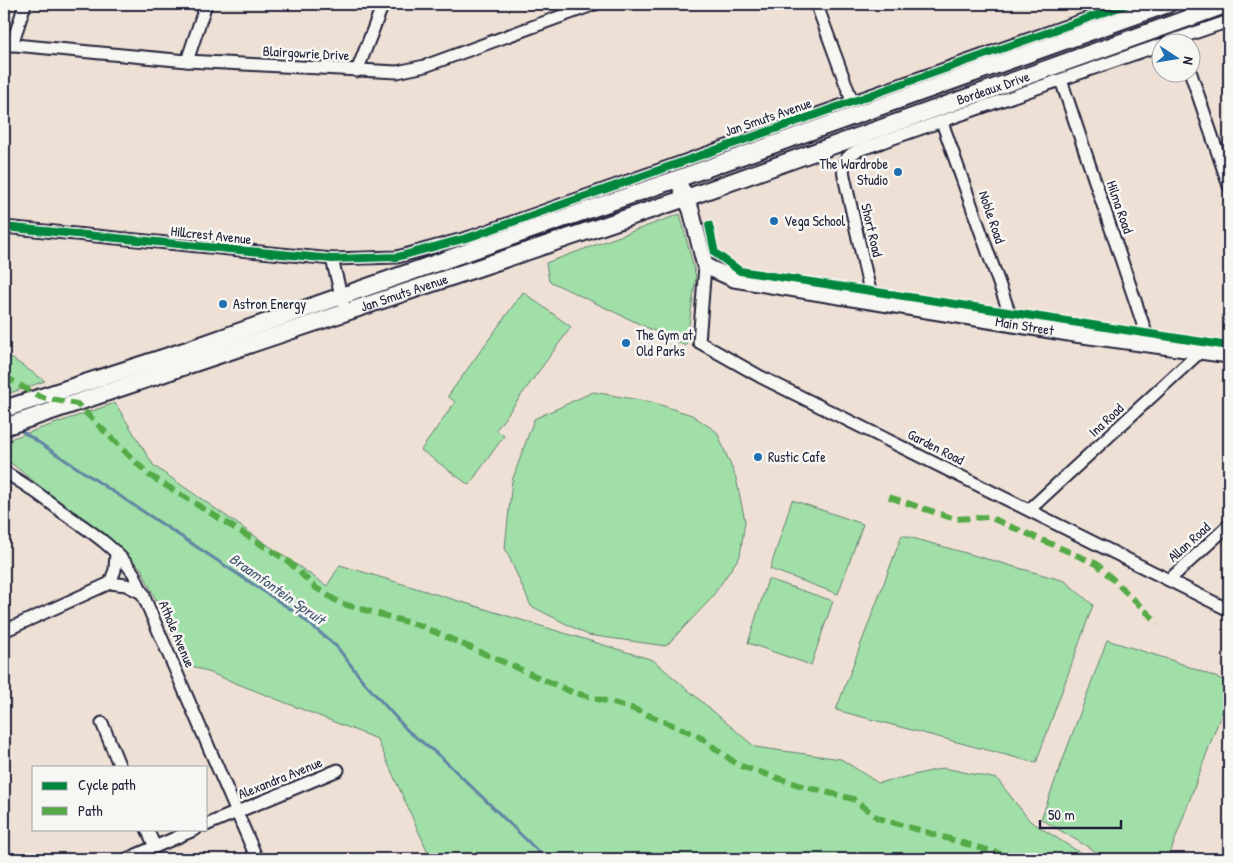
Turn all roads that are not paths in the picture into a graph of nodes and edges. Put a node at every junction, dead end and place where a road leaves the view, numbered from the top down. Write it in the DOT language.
graph roads {
  1 [pos="25,4"];
  2 [pos="206,4"];
  3 [pos="383,4"];
  4 [pos="595,4"];
  5 [pos="1128,4"];
  6 [pos="1168,4"];
  7 [pos="1228,4"];
  8 [pos="819,11"];
  9 [pos="1229,21"];
  10 [pos="1200,32"];
  11 [pos="8,44"];
  12 [pos="1150,49"];
  13 [pos="187,61"];
  14 [pos="358,71"];
  15 [pos="1061,80"];
  16 [pos="1194,82"];
  17 [pos="852,101"];
  18 [pos="942,122"];
  19 [pos="842,166"];
  20 [pos="677,179"];
  21 [pos="1229,186"];
  22 [pos="686,198"];
  23 [pos="4,227"];
  24 [pos="416,254"];
  25 [pos="332,259"];
  26 [pos="705,266"];
  27 [pos="340,296"];
  28 [pos="872,300"];
  29 [pos="346,313"];
  30 [pos="1013,323"];
  31 [pos="1150,345"];
  32 [pos="1201,351"];
  33 [pos="1229,355"];
  34 [pos="4,409"];
  35 [pos="4,427"];
  36 [pos="4,472"];
  37 [pos="1029,510"];
  38 [pos="1229,526"];
  39 [pos="116,552"];
  40 [pos="1169,580"];
  41 [pos="110,582"];
  42 [pos="144,594"];
  43 [pos="1229,610"];
  44 [pos="4,630"];
  45 [pos="102,723"];
  46 [pos="120,766"];
  47 [pos="338,770"];
  48 [pos="236,812"];
  49 [pos="208,824"];
  50 [pos="147,830"];
  51 [pos="194,830"];
  52 [pos="155,847"];
  53 [pos="127,859"];
  54 [pos="257,859"];
  1 -- 11 [label="street"];
  2 -- 13 [label="street"];
  3 -- 14 [label="street"];
  4 -- 14 [label="street, Blairgowrie Drive"];
  5 -- 17 [label="street, Jan Smuts Avenue"];
  6 -- 20 [label="main road, Jan Smuts Avenue"];
  7 -- 22 [label="main road, Jan Smuts Avenue"];
  8 -- 17 [label="street"];
  9 -- 10 [label="street"];
  11 -- 13 [label="street, Blairgowrie Drive"];
  12 -- 15 [label="street, Bordeaux Drive"];
  13 -- 14 [label="street, Blairgowrie Drive"];
  15 -- 18 [label="street, Bordeaux Drive"];
  15 -- 31 [label="street, Hilma Road"];
  16 -- 21 [label="street"];
  17 -- 24 [label="street, Jan Smuts Avenue"];
  18 -- 19 [label="street, Bordeaux Drive"];
  18 -- 30 [label="street, Noble Road"];
  19 -- 28 [label="street, Short Road"];
  20 -- 22 [label="street"];
  20 -- 27 [label="main road, Jan Smuts Avenue"];
  22 -- 26 [label="street"];
  22 -- 29 [label="main road, Jan Smuts Avenue"];
  23 -- 25 [label="street, Hillcrest Avenue"];
  24 -- 25 [label="street, Hillcrest Avenue"];
  25 -- 27 [label="street"];
  26 -- 28 [label="street, Main Street"];
  26 -- 37 [label="street, Garden Road"];
  27 -- 29 [label="street"];
  27 -- 34 [label="main road, Jan Smuts Avenue"];
  28 -- 30 [label="street, Main Street"];
  29 -- 35 [label="main road, Jan Smuts Avenue"];
  30 -- 31 [label="street, Main Street"];
  31 -- 32 [label="street, Main Street"];
  32 -- 33 [label="street, Main Street"];
  32 -- 37 [label="street, Ina Road"];
  36 -- 39 [label="street, Athole Avenue"];
  37 -- 40 [label="street, Garden Road"];
  38 -- 40 [label="street, Allan Road"];
  39 -- 41 [label="street"];
  39 -- 42 [label="street, Athole Avenue"];
  40 -- 43 [label="street, Garden Road"];
  41 -- 42 [label="street"];
  41 -- 44 [label="street"];
  42 -- 48 [label="street, Athole Avenue"];
  45 -- 46 [label="street"];
  47 -- 48 [label="street, Alexandra Avenue"];
  48 -- 49 [label="street, Alexandra Avenue"];
  48 -- 54 [label="street, Athole Avenue"];
  50 -- 52 [label="street"];
  51 -- 52 [label="street"];
  52 -- 53 [label="street"];
}
